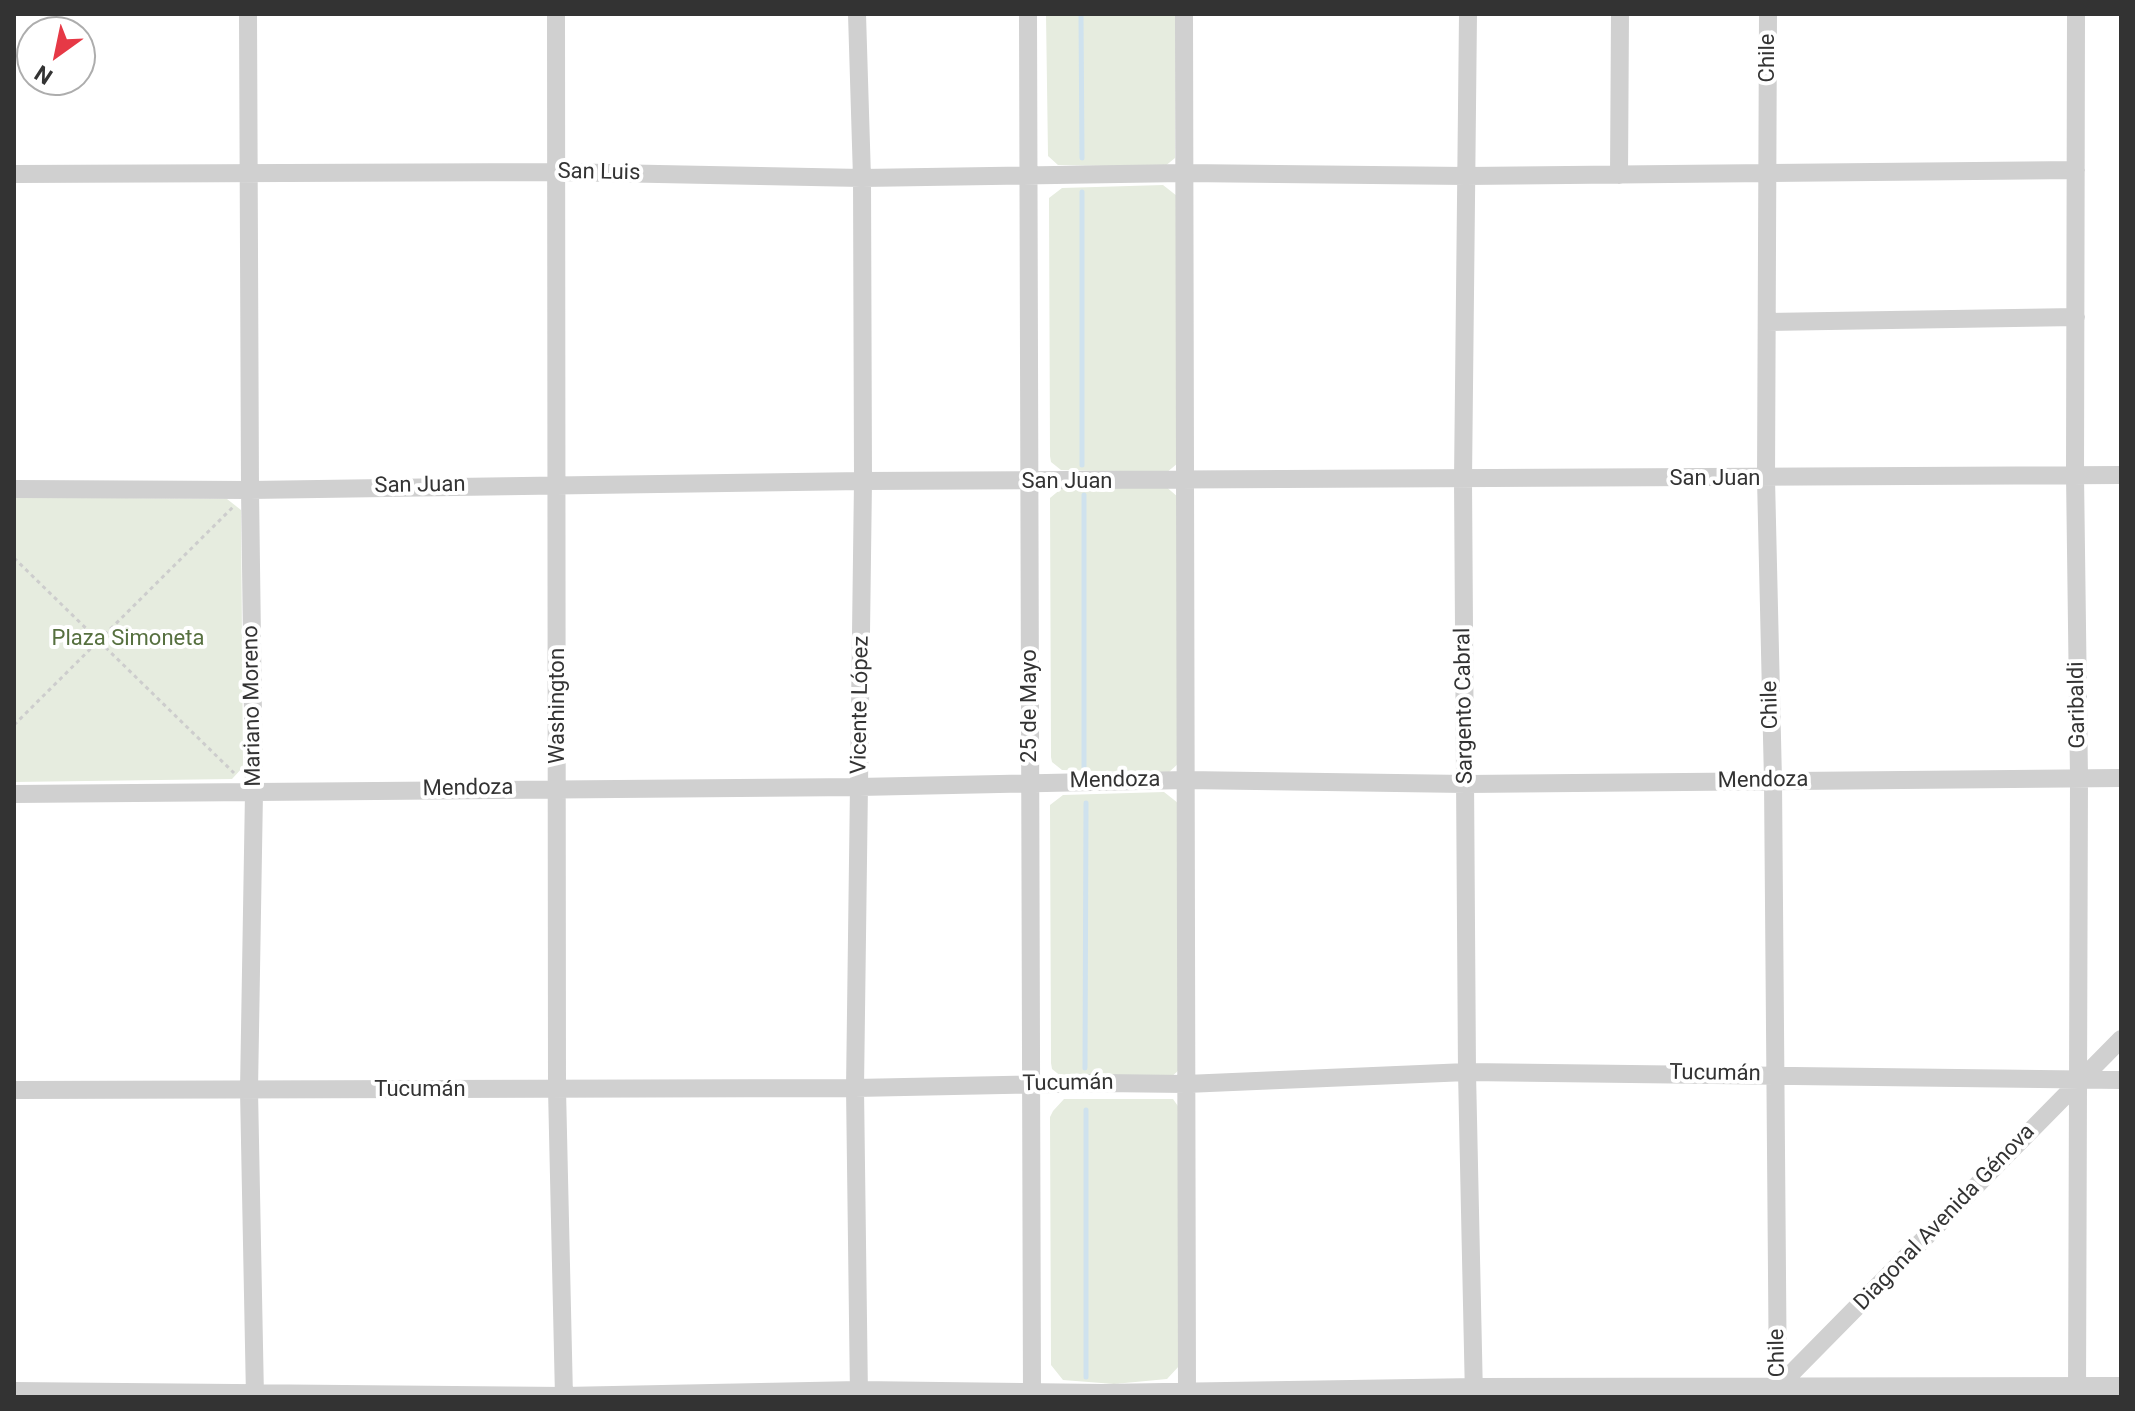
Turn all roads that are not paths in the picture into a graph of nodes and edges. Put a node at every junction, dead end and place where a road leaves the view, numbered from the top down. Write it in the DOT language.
graph roads {
  1 [pos="248,14"];
  2 [pos="556,14"];
  3 [pos="857,14"];
  4 [pos="1028,14"];
  5 [pos="1184,14"];
  6 [pos="1468,14"];
  7 [pos="1620,14"];
  8 [pos="1768,14"];
  9 [pos="2076,14"];
  10 [pos="2076,170"];
  11 [pos="557,172"];
  12 [pos="249,173"];
  13 [pos="1184,173"];
  14 [pos="14,174"];
  15 [pos="1767,174"];
  16 [pos="1619,175"];
  17 [pos="1029,176"];
  18 [pos="1466,176"];
  19 [pos="862,178"];
  20 [pos="2076,317"];
  21 [pos="1767,322"];
  22 [pos="2075,475"];
  23 [pos="2121,475"];
  24 [pos="1766,479"];
  25 [pos="1463,480"];
  26 [pos="863,481"];
  27 [pos="1185,481"];
  28 [pos="1030,482"];
  29 [pos="557,484"];
  30 [pos="14,489"];
  31 [pos="250,490"];
  32 [pos="2079,777"];
  33 [pos="2121,778"];
  34 [pos="1186,780"];
  35 [pos="1773,781"];
  36 [pos="1030,782"];
  37 [pos="1466,784"];
  38 [pos="859,787"];
  39 [pos="558,788"];
  40 [pos="254,792"];
  41 [pos="14,794"];
  42 [pos="2121,1039"];
  43 [pos="1467,1072"];
  44 [pos="1774,1075"];
  45 [pos="2079,1080"];
  46 [pos="2121,1080"];
  47 [pos="1031,1084"];
  48 [pos="1186,1084"];
  49 [pos="855,1088"];
  50 [pos="557,1089"];
  51 [pos="14,1090"];
  52 [pos="249,1090"];
  53 [pos="2121,1386"];
  54 [pos="14,1391"];
  55 [pos="1475,1392"];
  56 [pos="2077,1392"];
  57 [pos="859,1394"];
  58 [pos="1187,1394"];
  59 [pos="1775,1394"];
  60 [pos="255,1395"];
  61 [pos="1032,1395"];
  62 [pos="564,1396"];
  1 -- 12 [label="street, Mariano Moreno"];
  2 -- 11 [label="street, Washington"];
  3 -- 19 [label="street, Vicente López"];
  4 -- 17 [label="street, 25 de Mayo"];
  5 -- 13 [label="street"];
  6 -- 18 [label="street, Sargento Cabral"];
  7 -- 16 [label="street"];
  8 -- 15 [label="street, Chile"];
  9 -- 10 [label="street, Garibaldi"];
  10 -- 15 [label="street, San Luis"];
  10 -- 20 [label="street, Garibaldi"];
  11 -- 12 [label="street, San Luis"];
  11 -- 19 [label="street, San Luis"];
  11 -- 29 [label="street, Washington"];
  12 -- 14 [label="street, San Luis"];
  12 -- 31 [label="street, Mariano Moreno"];
  13 -- 17 [label="street, San Luis"];
  13 -- 18 [label="street, San Luis"];
  13 -- 27 [label="street"];
  15 -- 16 [label="street, San Luis"];
  15 -- 21 [label="street, Chile"];
  16 -- 18 [label="street, San Luis"];
  17 -- 19 [label="street, San Luis"];
  17 -- 28 [label="street, 25 de Mayo"];
  18 -- 25 [label="street, Sargento Cabral"];
  19 -- 26 [label="street, Vicente López"];
  20 -- 21 [label="street"];
  20 -- 22 [label="street, Garibaldi"];
  21 -- 24 [label="street, Chile"];
  22 -- 23 [label="street, San Juan"];
  22 -- 24 [label="street, San Juan"];
  22 -- 32 [label="street, Garibaldi"];
  24 -- 25 [label="street, San Juan"];
  24 -- 35 [label="street, Chile"];
  25 -- 27 [label="street, San Juan"];
  25 -- 37 [label="street, Sargento Cabral"];
  26 -- 28 [label="street, San Juan"];
  26 -- 29 [label="street, San Juan"];
  26 -- 38 [label="street, Vicente López"];
  27 -- 28 [label="street, San Juan"];
  27 -- 34 [label="street"];
  28 -- 36 [label="street, 25 de Mayo"];
  29 -- 31 [label="street, San Juan"];
  29 -- 39 [label="street, Washington"];
  30 -- 31 [label="street, San Juan"];
  31 -- 40 [label="street, Mariano Moreno"];
  32 -- 33 [label="street, Mendoza"];
  32 -- 35 [label="street, Mendoza"];
  32 -- 45 [label="street, Garibaldi"];
  34 -- 36 [label="street, Mendoza"];
  34 -- 37 [label="street, Mendoza"];
  34 -- 48 [label="street"];
  35 -- 37 [label="street, Mendoza"];
  35 -- 44 [label="street, Chile"];
  36 -- 38 [label="street, Mendoza"];
  36 -- 47 [label="street, 25 de Mayo"];
  37 -- 43 [label="street, Sargento Cabral"];
  38 -- 39 [label="street, Mendoza"];
  38 -- 49 [label="street, Vicente López"];
  39 -- 40 [label="street, Mendoza"];
  39 -- 50 [label="street, Washington"];
  40 -- 41 [label="street, Mendoza"];
  40 -- 52 [label="street, Mariano Moreno"];
  42 -- 45 [label="street, Diagonal Avenida Génova"];
  43 -- 44 [label="street, Tucumán"];
  43 -- 48 [label="street, Tucumán"];
  43 -- 55 [label="street, Sargento Cabral"];
  44 -- 45 [label="street, Tucumán"];
  44 -- 59 [label="street, Chile"];
  45 -- 46 [label="street, Tucumán"];
  45 -- 56 [label="street, Garibaldi"];
  45 -- 59 [label="street, Diagonal Avenida Génova"];
  47 -- 48 [label="street, Tucumán"];
  47 -- 49 [label="street, Tucumán"];
  47 -- 61 [label="street, 25 de Mayo"];
  48 -- 58 [label="street"];
  49 -- 50 [label="street, Tucumán"];
  49 -- 57 [label="street, Vicente López"];
  50 -- 52 [label="street, Tucumán"];
  50 -- 62 [label="street, Washington"];
  51 -- 52 [label="street, Tucumán"];
  52 -- 60 [label="street, Mariano Moreno"];
  53 -- 56 [label="street"];
  54 -- 60 [label="street"];
  55 -- 58 [label="street"];
  55 -- 59 [label="street"];
  56 -- 59 [label="street"];
  57 -- 61 [label="street"];
  57 -- 62 [label="street"];
  58 -- 61 [label="street"];
  60 -- 62 [label="street"];
}
